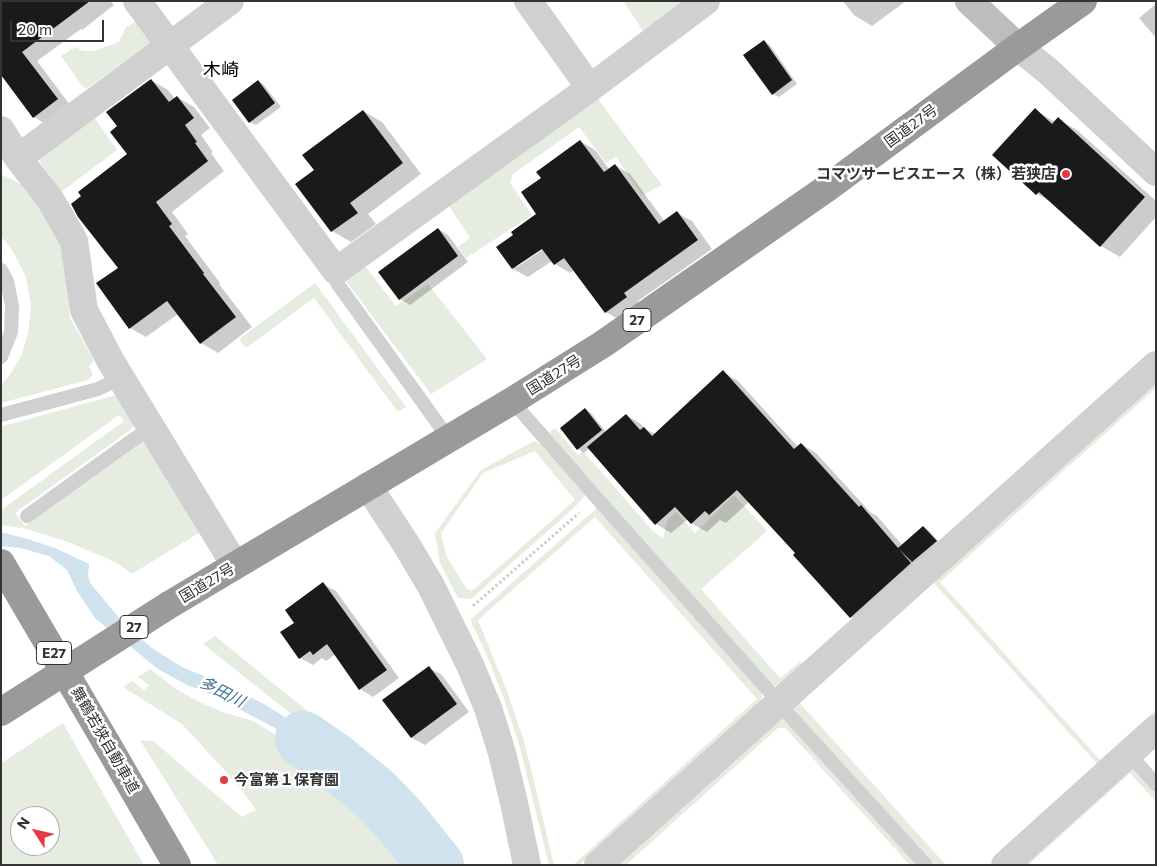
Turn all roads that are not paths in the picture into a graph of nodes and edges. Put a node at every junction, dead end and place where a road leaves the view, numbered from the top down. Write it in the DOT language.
graph roads {
  1 [pos="137,1"];
  2 [pos="230,1"];
  3 [pos="528,1"];
  4 [pos="706,1"];
  5 [pos="969,1"];
  6 [pos="1083,1"];
  7 [pos="170,46"];
  8 [pos="1018,47"];
  9 [pos="590,88"];
  10 [pos="1,130"];
  11 [pos="18,158"];
  12 [pos="1156,172"];
  13 [pos="1,270"];
  14 [pos="336,271"];
  15 [pos="1,357"];
  16 [pos="1156,365"];
  17 [pos="120,378"];
  18 [pos="512,401"];
  19 [pos="1,414"];
  20 [pos="151,427"];
  21 [pos="449,439"];
  22 [pos="368,486"];
  23 [pos="26,516"];
  24 [pos="1,563"];
  25 [pos="236,565"];
  26 [pos="778,703"];
  27 [pos="1,712"];
  28 [pos="1156,729"];
  29 [pos="1128,753"];
  30 [pos="1156,784"];
  31 [pos="177,865"];
  32 [pos="527,865"];
  33 [pos="598,865"];
  34 [pos="926,865"];
  35 [pos="1005,865"];
  1 -- 7 [label="street"];
  2 -- 7 [label="street"];
  3 -- 9 [label="street"];
  4 -- 9 [label="street"];
  5 -- 8 [label="street"];
  6 -- 8 [label="highway, 国道27号 / 27"];
  7 -- 11 [label="street"];
  7 -- 14 [label="street"];
  8 -- 12 [label="street"];
  8 -- 18 [label="highway, 国道27号 / 27"];
  9 -- 14 [label="street"];
  10 -- 11 [label="street"];
  11 -- 17 [label="street"];
  13 -- 15 [label="lane"];
  14 -- 21 [label="lane"];
  16 -- 26 [label="street"];
  17 -- 19 [label="lane"];
  17 -- 20 [label="street"];
  18 -- 21 [label="highway, 国道27号 / 27"];
  18 -- 26 [label="lane"];
  20 -- 23 [label="lane"];
  20 -- 25 [label="street"];
  21 -- 22 [label="highway, 国道27号 / 27"];
  22 -- 25 [label="highway, 国道27号 / 27"];
  22 -- 32 [label="street"];
  24 -- 31 [label="highway, 舞鶴若狭自動車道 / E27, bridge"];
  25 -- 27 [label="highway, 国道27号 / 27"];
  26 -- 33 [label="street"];
  26 -- 34 [label="lane"];
  28 -- 29 [label="street"];
  29 -- 30 [label="lane"];
  29 -- 35 [label="street"];
}
